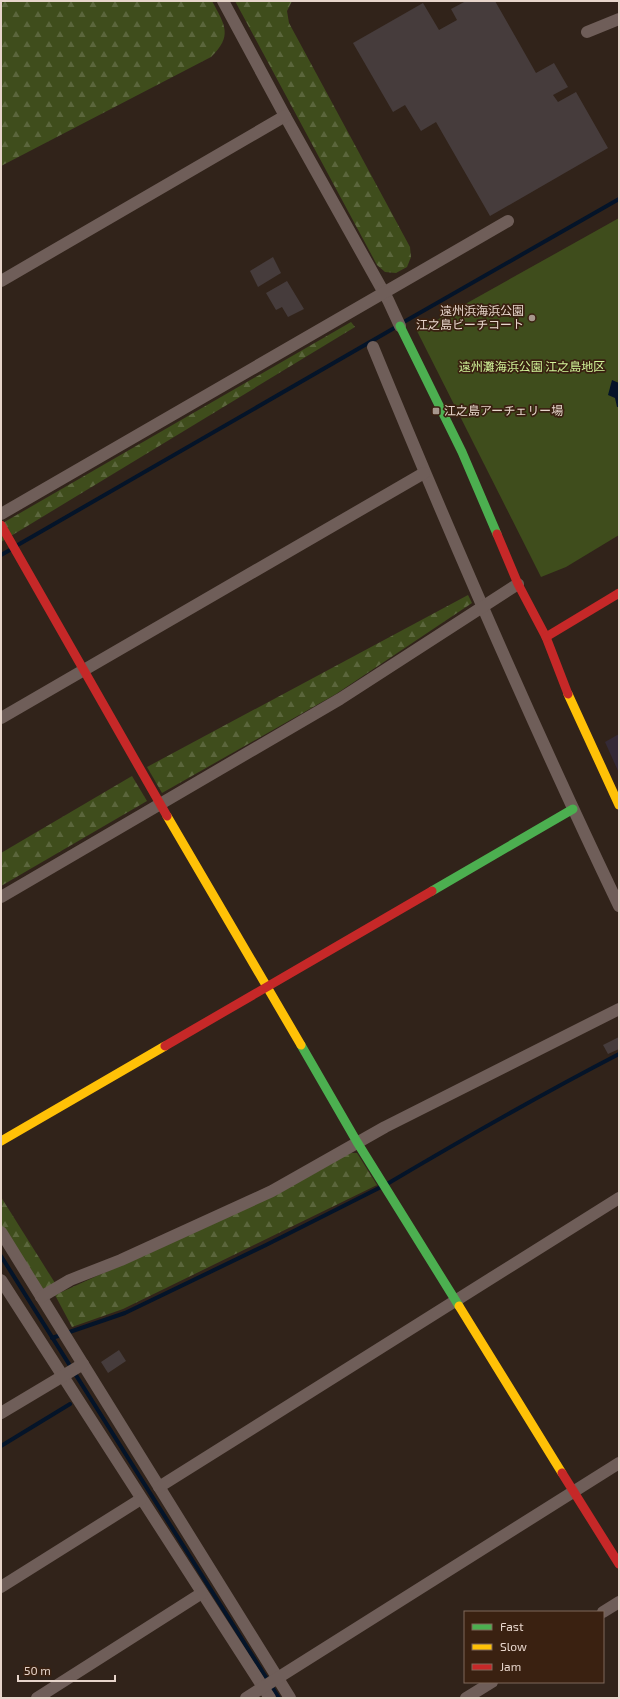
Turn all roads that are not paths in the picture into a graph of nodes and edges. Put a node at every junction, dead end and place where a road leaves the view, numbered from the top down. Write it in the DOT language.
graph roads {
  1 [pos="223,1"];
  2 [pos="619,19"];
  3 [pos="587,32"];
  4 [pos="285,116"];
  5 [pos="508,221"];
  6 [pos="1,281"];
  7 [pos="386,296"];
  8 [pos="400,326"];
  9 [pos="372,347"];
  10 [pos="424,473"];
  11 [pos="1,514"];
  12 [pos="1,525"];
  13 [pos="518,584"];
  14 [pos="619,593"];
  15 [pos="482,606"];
  16 [pos="546,637"];
  17 [pos="83,670"];
  18 [pos="1,718"];
  19 [pos="160,805"];
  20 [pos="619,805"];
  21 [pos="573,810"];
  22 [pos="1,897"];
  23 [pos="619,906"];
  24 [pos="268,987"];
  25 [pos="619,1009"];
  26 [pos="1,1141"];
  27 [pos="357,1142"];
  28 [pos="619,1198"];
  29 [pos="1,1232"];
  30 [pos="1,1280"];
  31 [pos="41,1297"];
  32 [pos="455,1302"];
  33 [pos="73,1370"];
  34 [pos="1,1412"];
  35 [pos="619,1463"];
  36 [pos="159,1487"];
  37 [pos="574,1492"];
  38 [pos="142,1499"];
  39 [pos="619,1564"];
  40 [pos="1,1587"];
  41 [pos="202,1593"];
  42 [pos="619,1602"];
  43 [pos="604,1611"];
  44 [pos="278,1678"];
  45 [pos="490,1683"];
  46 [pos="263,1687"];
  47 [pos="37,1698"];
  48 [pos="246,1698"];
  49 [pos="270,1698"];
  50 [pos="290,1698"];
  51 [pos="466,1698"];
  1 -- 4 [label="street"];
  2 -- 3 [label="street"];
  4 -- 6 [label="street"];
  4 -- 7 [label="street"];
  5 -- 7 [label="street"];
  7 -- 8 [label="street"];
  7 -- 11 [label="street"];
  8 -- 13 [label="street"];
  9 -- 10 [label="street"];
  10 -- 15 [label="street"];
  10 -- 17 [label="street"];
  12 -- 17 [label="street"];
  13 -- 15 [label="street"];
  13 -- 16 [label="street"];
  14 -- 16 [label="street"];
  15 -- 19 [label="street"];
  15 -- 21 [label="street"];
  16 -- 20 [label="street"];
  17 -- 18 [label="street"];
  17 -- 19 [label="street"];
  19 -- 22 [label="street"];
  19 -- 24 [label="street"];
  21 -- 23 [label="street"];
  21 -- 24 [label="street"];
  24 -- 26 [label="street"];
  24 -- 27 [label="street"];
  25 -- 27 [label="street"];
  27 -- 31 [label="street"];
  27 -- 32 [label="street"];
  28 -- 32 [label="street"];
  29 -- 31 [label="street"];
  30 -- 33 [label="street"];
  31 -- 33 [label="street"];
  32 -- 36 [label="street"];
  32 -- 37 [label="street"];
  33 -- 34 [label="street"];
  33 -- 36 [label="street"];
  33 -- 38 [label="street"];
  35 -- 37 [label="street"];
  36 -- 44 [label="street"];
  37 -- 39 [label="street"];
  37 -- 44 [label="street"];
  38 -- 40 [label="street"];
  38 -- 41 [label="street"];
  41 -- 46 [label="street"];
  41 -- 47 [label="street"];
  42 -- 43 [label="street"];
  44 -- 46 [label="street"];
  44 -- 50 [label="street"];
  45 -- 51 [label="street"];
  46 -- 48 [label="street"];
  46 -- 49 [label="street"];
}
